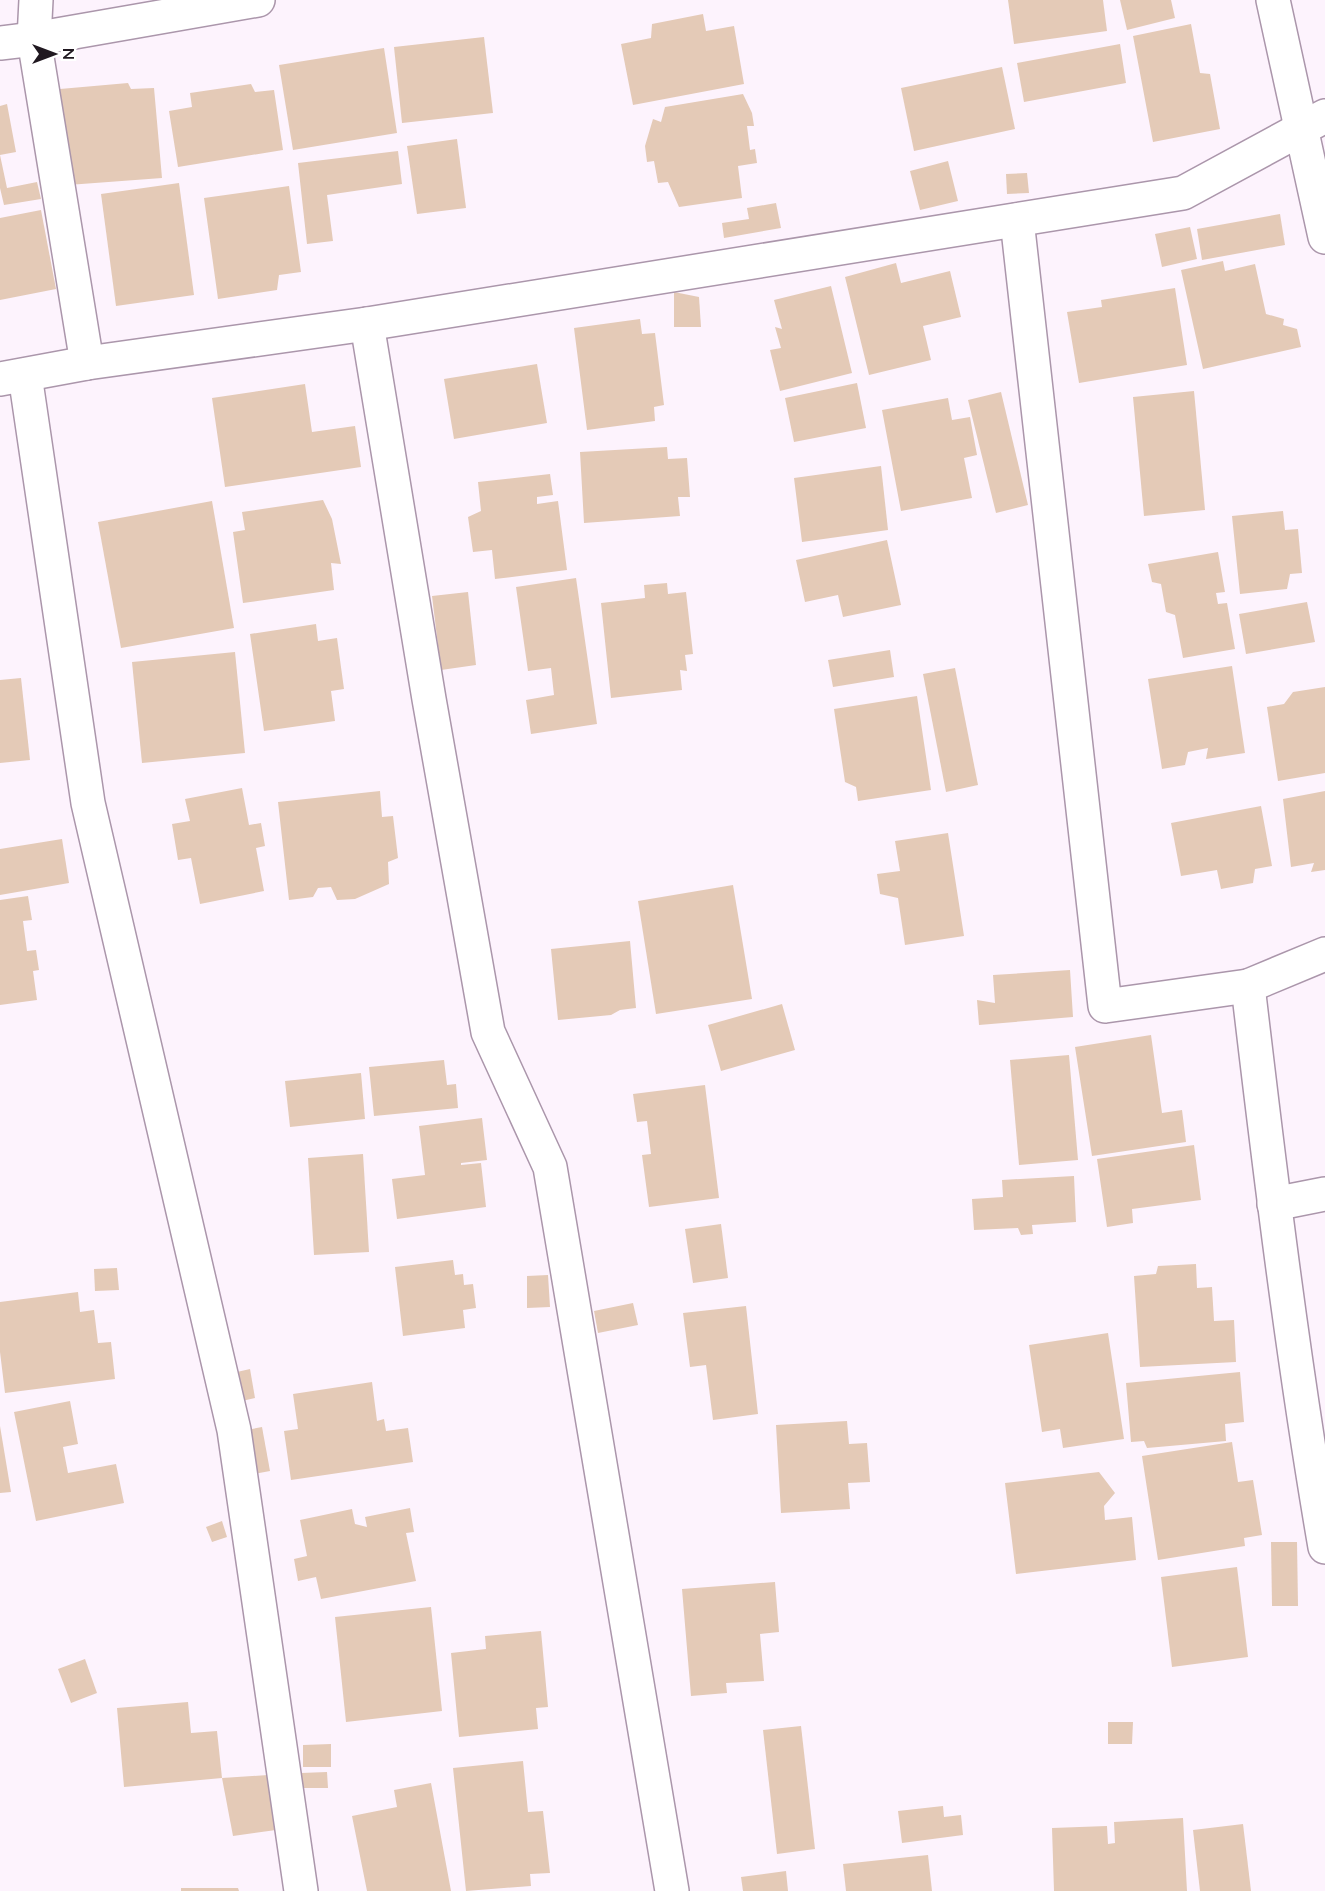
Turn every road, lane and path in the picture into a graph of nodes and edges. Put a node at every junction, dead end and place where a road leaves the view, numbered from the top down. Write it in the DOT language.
graph roads {
  1 [pos="36,0"];
  2 [pos="258,0"];
  3 [pos="1273,0"];
  4 [pos="34,39"];
  5 [pos="0,43"];
  6 [pos="1312,123"];
  7 [pos="1017,220"];
  8 [pos="1325,237"];
  9 [pos="367,324"];
  10 [pos="87,363"];
  11 [pos="13,377"];
  12 [pos="1325,954"];
  13 [pos="1248,986"];
  14 [pos="1325,1194"];
  15 [pos="1274,1204"];
  16 [pos="1325,1547"];
  17 [pos="301,1891"];
  18 [pos="672,1891"];
  1 -- 4 [label="street"];
  2 -- 4 [label="street"];
  3 -- 6 [label="street"];
  4 -- 5 [label="street"];
  4 -- 10 [label="street"];
  6 -- 7 [label="street"];
  6 -- 8 [label="street"];
  7 -- 9 [label="street"];
  7 -- 13 [label="street"];
  9 -- 10 [label="street"];
  9 -- 18 [label="street"];
  10 -- 11 [label="street"];
  11 -- 17 [label="street"];
  12 -- 13 [label="street"];
  13 -- 15 [label="street"];
  14 -- 15 [label="street"];
  15 -- 16 [label="street"];
}
